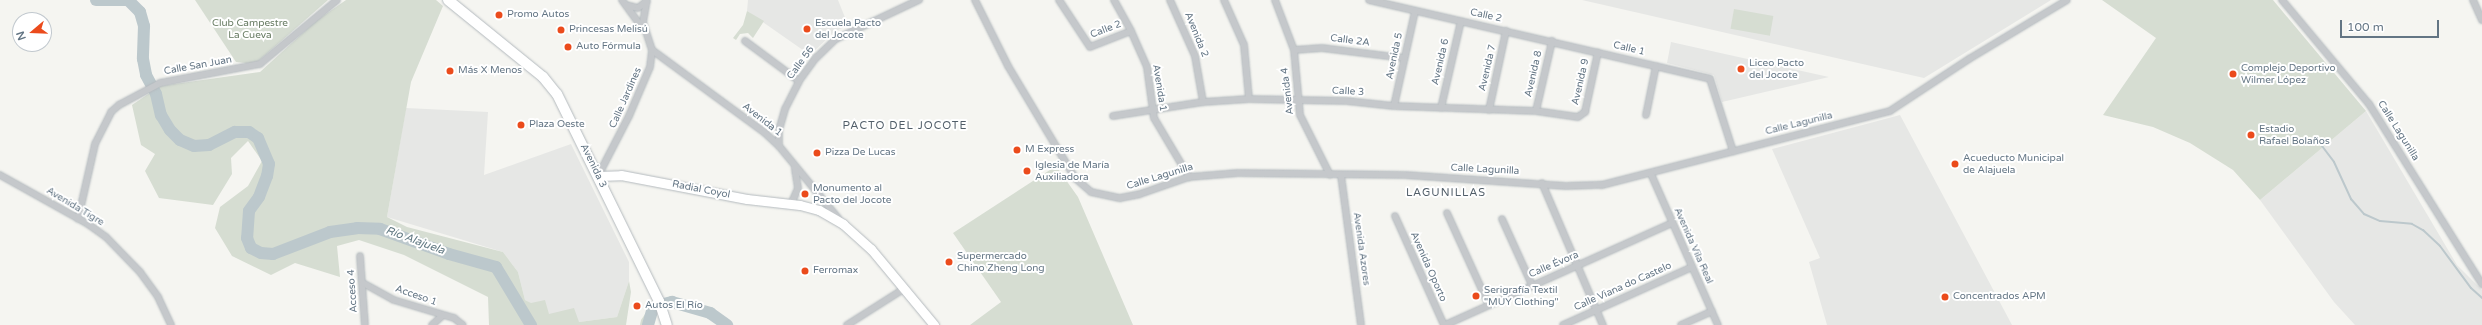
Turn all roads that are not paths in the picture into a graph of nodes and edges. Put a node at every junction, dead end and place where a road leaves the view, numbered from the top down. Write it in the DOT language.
graph roads {
  1 [pos="337,0"];
  2 [pos="448,0"];
  3 [pos="622,0"];
  4 [pos="647,0"];
  5 [pos="919,0"];
  6 [pos="975,0"];
  7 [pos="1059,0"];
  8 [pos="1114,0"];
  9 [pos="1170,0"];
  10 [pos="1224,0"];
  11 [pos="1275,0"];
  12 [pos="1369,0"];
  13 [pos="2067,0"];
  14 [pos="2282,0"];
  15 [pos="2473,0"];
  16 [pos="626,5"];
  17 [pos="1415,11"];
  18 [pos="2482,20"];
  19 [pos="1461,21"];
  20 [pos="1132,31"];
  21 [pos="1506,31"];
  22 [pos="647,35"];
  23 [pos="745,41"];
  24 [pos="1552,41"];
  25 [pos="652,50"];
  26 [pos="1294,50"];
  27 [pos="1598,52"];
  28 [pos="1404,58"];
  29 [pos="1656,66"];
  30 [pos="799,81"];
  31 [pos="1249,100"];
  32 [pos="1298,101"];
  33 [pos="1203,102"];
  34 [pos="1394,106"];
  35 [pos="1441,108"];
  36 [pos="1489,110"];
  37 [pos="1153,111"];
  38 [pos="1536,111"];
  39 [pos="1582,115"];
  40 [pos="1646,115"];
  41 [pos="1113,116"];
  42 [pos="779,146"];
  43 [pos="1733,151"];
  44 [pos="795,166"];
  45 [pos="1651,174"];
  46 [pos="0,175"];
  47 [pos="1330,175"];
  48 [pos="1341,175"];
  49 [pos="598,176"];
  50 [pos="1189,177"];
  51 [pos="1542,183"];
  52 [pos="791,204"];
  53 [pos="804,206"];
  54 [pos="1447,213"];
  55 [pos="834,214"];
  56 [pos="1394,216"];
  57 [pos="78,218"];
  58 [pos="1502,219"];
  59 [pos="1672,223"];
  60 [pos="843,224"];
  61 [pos="360,256"];
  62 [pos="885,265"];
  63 [pos="1578,265"];
  64 [pos="1692,267"];
  65 [pos="363,283"];
  66 [pos="2482,284"];
  67 [pos="1532,285"];
  68 [pos="905,288"];
  69 [pos="1489,305"];
  70 [pos="1597,310"];
  71 [pos="1712,311"];
  72 [pos="442,316"];
  73 [pos="171,325"];
  74 [pos="366,325"];
  75 [pos="432,325"];
  76 [pos="464,325"];
  77 [pos="667,325"];
  78 [pos="847,325"];
  79 [pos="934,325"];
  80 [pos="1361,325"];
  81 [pos="1444,325"];
  82 [pos="1564,325"];
  83 [pos="1603,325"];
  84 [pos="1681,325"];
  85 [pos="1718,325"];
  1 -- 57 [label="street, Calle San Juan"];
  2 -- 49 [label="main road, Avenida 3"];
  3 -- 16 [label="street"];
  4 -- 16 [label="street"];
  4 -- 22 [label="street, Calle Jardines"];
  5 -- 30 [label="street, Calle 56"];
  6 -- 50 [label="street, Calle Lagunilla"];
  7 -- 20 [label="street, Calle 2"];
  8 -- 20 [label="street, Avenida 1"];
  9 -- 33 [label="street, Avenida 2"];
  10 -- 31 [label="street"];
  11 -- 26 [label="street, Avenida 4"];
  12 -- 17 [label="street, Calle 2"];
  13 -- 43 [label="street, Calle Lagunilla"];
  14 -- 66 [label="street, Calle Lagunilla"];
  15 -- 18 [label="street"];
  16 -- 22 [label="street"];
  17 -- 19 [label="street, Calle 2"];
  17 -- 28 [label="street, Avenida 5"];
  19 -- 21 [label="street, Calle 2"];
  19 -- 35 [label="street, Avenida 6"];
  20 -- 37 [label="street, Avenida 1"];
  21 -- 24 [label="street, Calle 2"];
  21 -- 36 [label="street, Avenida 7"];
  22 -- 25 [label="street, Calle Jardines"];
  23 -- 30 [label="street"];
  24 -- 27 [label="street, Calle 2"];
  24 -- 38 [label="street, Avenida 8"];
  25 -- 42 [label="street, Avenida 1"];
  25 -- 49 [label="street, Calle Jardines"];
  26 -- 28 [label="street, Calle 2A"];
  26 -- 32 [label="street, Avenida 4"];
  27 -- 29 [label="street, Calle 1"];
  27 -- 39 [label="street, Avenida 9"];
  28 -- 34 [label="street, Avenida 5"];
  29 -- 40 [label="street"];
  29 -- 43 [label="street, Calle 1"];
  30 -- 42 [label="street, Calle 56"];
  31 -- 32 [label="street, Calle 3"];
  31 -- 33 [label="street, Calle 3"];
  32 -- 34 [label="street, Calle 3"];
  32 -- 47 [label="street, Avenida 4"];
  33 -- 37 [label="street, Calle 3"];
  34 -- 35 [label="street, Calle 3"];
  35 -- 36 [label="street, Calle 3"];
  36 -- 38 [label="street, Calle 3"];
  37 -- 41 [label="street, Calle 3"];
  37 -- 50 [label="street, Avenida 1"];
  38 -- 39 [label="street, Calle 3"];
  42 -- 44 [label="street, Avenida 1"];
  43 -- 45 [label="street, Calle Lagunilla"];
  44 -- 52 [label="street"];
  44 -- 55 [label="street, Avenida 1"];
  45 -- 51 [label="street, Calle Lagunilla"];
  45 -- 59 [label="street, Avenida Vila Real"];
  46 -- 57 [label="street, Avenida Tigre"];
  47 -- 48 [label="street, Calle Lagunilla"];
  47 -- 50 [label="street, Calle Lagunilla"];
  48 -- 51 [label="street, Calle Lagunilla"];
  48 -- 80 [label="street, Avenida Azores"];
  49 -- 52 [label="street, Radial Coyol"];
  49 -- 77 [label="main road, Avenida 3"];
  51 -- 63 [label="street"];
  52 -- 53 [label="street, Radial Coyol"];
  53 -- 55 [label="street, Radial Coyol"];
  53 -- 60 [label="street, Radial Coyol"];
  54 -- 69 [label="street"];
  55 -- 60 [label="street, Avenida 1"];
  55 -- 62 [label="street, Radial Coyol"];
  56 -- 81 [label="street, Avenida Oporto"];
  57 -- 73 [label="street, Avenida Tigre"];
  58 -- 67 [label="street"];
  59 -- 63 [label="street, Calle Évora"];
  59 -- 64 [label="street, Avenida Vila Real"];
  60 -- 62 [label="street, Radial Coyol"];
  61 -- 65 [label="street, Acceso 4"];
  62 -- 68 [label="street, Radial Coyol"];
  63 -- 67 [label="street, Calle Évora"];
  63 -- 70 [label="street"];
  64 -- 70 [label="street, Calle Viana do Castelo"];
  64 -- 71 [label="street, Avenida Vila Real"];
  65 -- 72 [label="street, Acceso 1"];
  65 -- 74 [label="street, Acceso 4"];
  67 -- 69 [label="street, Calle Évora"];
  68 -- 78 [label="street"];
  68 -- 79 [label="street, Radial Coyol"];
  69 -- 81 [label="street, Calle Évora"];
  70 -- 82 [label="street, Calle Viana do Castelo"];
  70 -- 83 [label="street"];
  71 -- 84 [label="street"];
  71 -- 85 [label="street, Avenida Vila Real"];
  72 -- 75 [label="street"];
  72 -- 76 [label="street, Acceso 1"];
}
